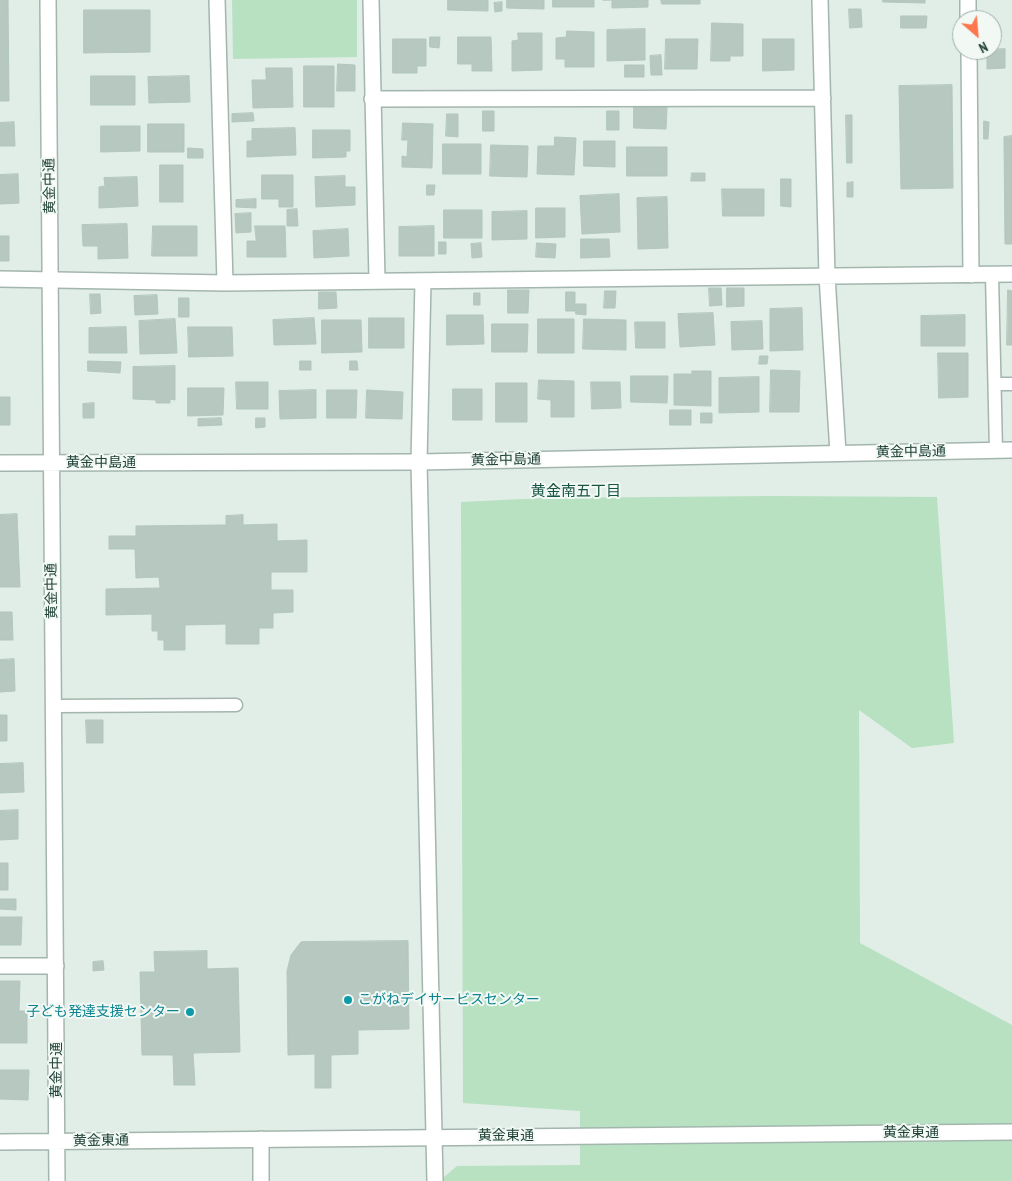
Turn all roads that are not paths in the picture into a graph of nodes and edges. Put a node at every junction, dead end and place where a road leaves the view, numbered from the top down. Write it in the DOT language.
graph roads {
  1 [pos="48,0"];
  2 [pos="217,0"];
  3 [pos="371,0"];
  4 [pos="820,0"];
  5 [pos="969,60"];
  6 [pos="822,98"];
  7 [pos="372,99"];
  8 [pos="992,274"];
  9 [pos="1012,274"];
  10 [pos="971,275"];
  11 [pos="827,276"];
  12 [pos="0,279"];
  13 [pos="51,279"];
  14 [pos="422,281"];
  15 [pos="376,282"];
  16 [pos="225,283"];
  17 [pos="994,384"];
  18 [pos="1012,384"];
  19 [pos="1012,450"];
  20 [pos="996,451"];
  21 [pos="838,453"];
  22 [pos="419,462"];
  23 [pos="0,463"];
  24 [pos="52,463"];
  25 [pos="236,705"];
  26 [pos="53,706"];
  27 [pos="0,966"];
  28 [pos="56,966"];
  29 [pos="1012,1132"];
  30 [pos="435,1137"];
  31 [pos="261,1139"];
  32 [pos="0,1142"];
  33 [pos="57,1142"];
  34 [pos="58,1181"];
  35 [pos="261,1181"];
  36 [pos="435,1181"];
  1 -- 13 [label="street, 黄金中通"];
  2 -- 16 [label="street"];
  3 -- 7 [label="street"];
  4 -- 6 [label="street"];
  5 -- 10 [label="street"];
  6 -- 7 [label="street"];
  6 -- 11 [label="street"];
  7 -- 15 [label="street"];
  8 -- 9 [label="street"];
  8 -- 10 [label="street"];
  8 -- 17 [label="lane"];
  10 -- 11 [label="street"];
  11 -- 14 [label="street"];
  11 -- 21 [label="street"];
  12 -- 13 [label="street"];
  13 -- 16 [label="street"];
  13 -- 24 [label="street, 黄金中通"];
  14 -- 15 [label="street"];
  14 -- 22 [label="street"];
  15 -- 16 [label="street"];
  17 -- 18 [label="lane"];
  17 -- 20 [label="lane"];
  19 -- 20 [label="street, 黄金中島通"];
  20 -- 21 [label="street, 黄金中島通"];
  21 -- 22 [label="street, 黄金中島通"];
  22 -- 24 [label="street, 黄金中島通"];
  22 -- 30 [label="street"];
  23 -- 24 [label="street, 黄金中島通"];
  24 -- 26 [label="street, 黄金中通"];
  25 -- 26 [label="lane"];
  26 -- 28 [label="street, 黄金中通"];
  27 -- 28 [label="street"];
  28 -- 33 [label="street, 黄金中通"];
  29 -- 30 [label="street, 黄金東通"];
  30 -- 31 [label="street, 黄金東通"];
  30 -- 36 [label="street"];
  31 -- 33 [label="street, 黄金東通"];
  31 -- 35 [label="street"];
  32 -- 33 [label="street, 黄金東通"];
  33 -- 34 [label="street, 黄金中通"];
}
